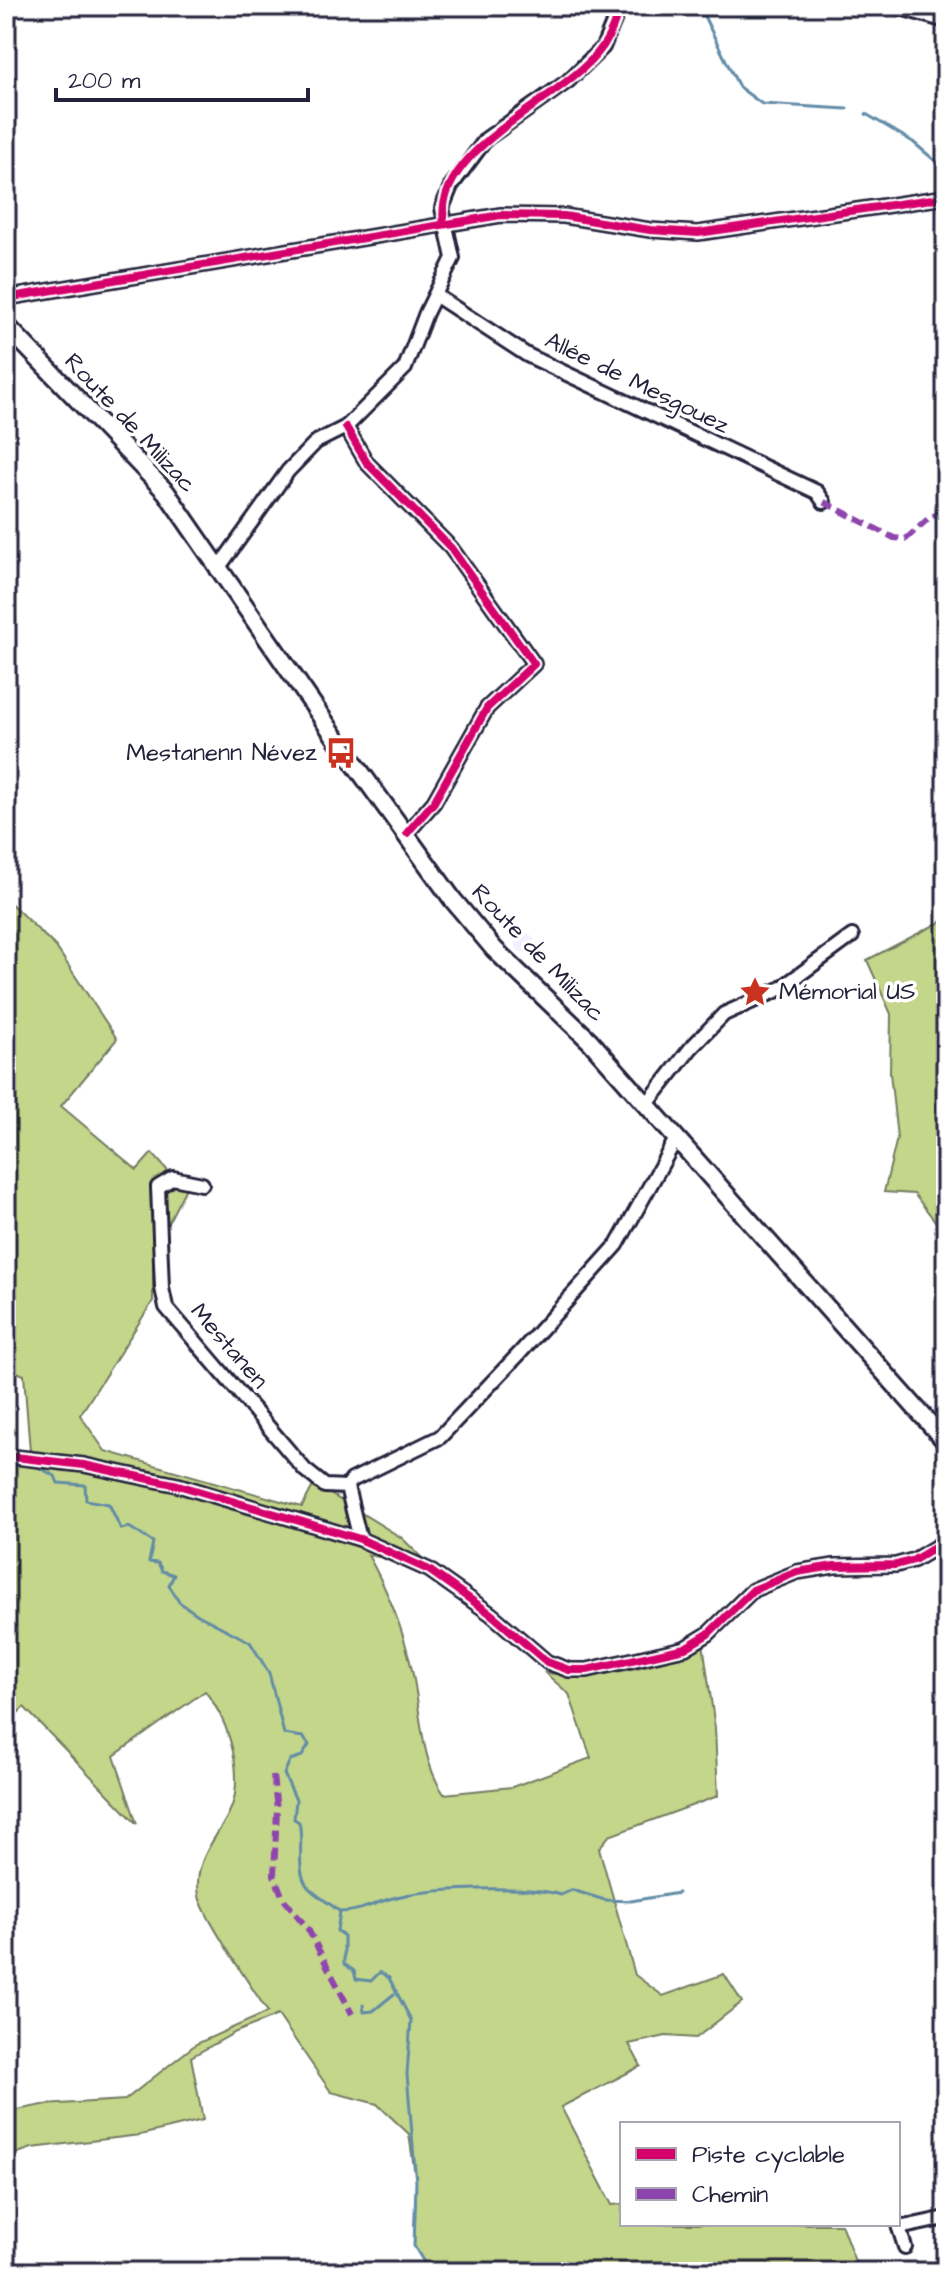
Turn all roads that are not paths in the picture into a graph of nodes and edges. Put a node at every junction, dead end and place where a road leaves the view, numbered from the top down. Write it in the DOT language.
graph roads {
  1 [pos="620,6"];
  2 [pos="894,6"];
  3 [pos="946,21"];
  4 [pos="946,197"];
  5 [pos="444,224"];
  6 [pos="435,295"];
  7 [pos="6,298"];
  8 [pos="6,325"];
  9 [pos="346,427"];
  10 [pos="824,502"];
  11 [pos="217,570"];
  12 [pos="407,833"];
  13 [pos="852,936"];
  14 [pos="647,1104"];
  15 [pos="677,1137"];
  16 [pos="202,1184"];
  17 [pos="946,1442"];
  18 [pos="6,1456"];
  19 [pos="347,1487"];
  20 [pos="360,1539"];
  21 [pos="946,1541"];
  22 [pos="946,2218"];
  23 [pos="899,2226"];
  24 [pos="900,2226"];
  25 [pos="905,2247"];
  1 -- 5 [label="street"];
  2 -- 3 [label="street"];
  4 -- 5 [label="street"];
  5 -- 6 [label="street"];
  5 -- 7 [label="street"];
  6 -- 9 [label="street"];
  6 -- 10 [label="street, Allée de Mesgouez"];
  8 -- 11 [label="main road, Route de Milizac"];
  9 -- 11 [label="street"];
  9 -- 12 [label="street"];
  11 -- 12 [label="main road, Route de Milizac"];
  12 -- 14 [label="main road, Route de Milizac"];
  13 -- 14 [label="street"];
  14 -- 15 [label="main road, Route de Milizac"];
  15 -- 17 [label="main road, Route de Milizac"];
  15 -- 19 [label="street"];
  16 -- 19 [label="street, Mestanen"];
  18 -- 20 [label="street"];
  19 -- 20 [label="street"];
  20 -- 21 [label="street"];
  22 -- 24 [label="street"];
  23 -- 25 [label="street"];
}
